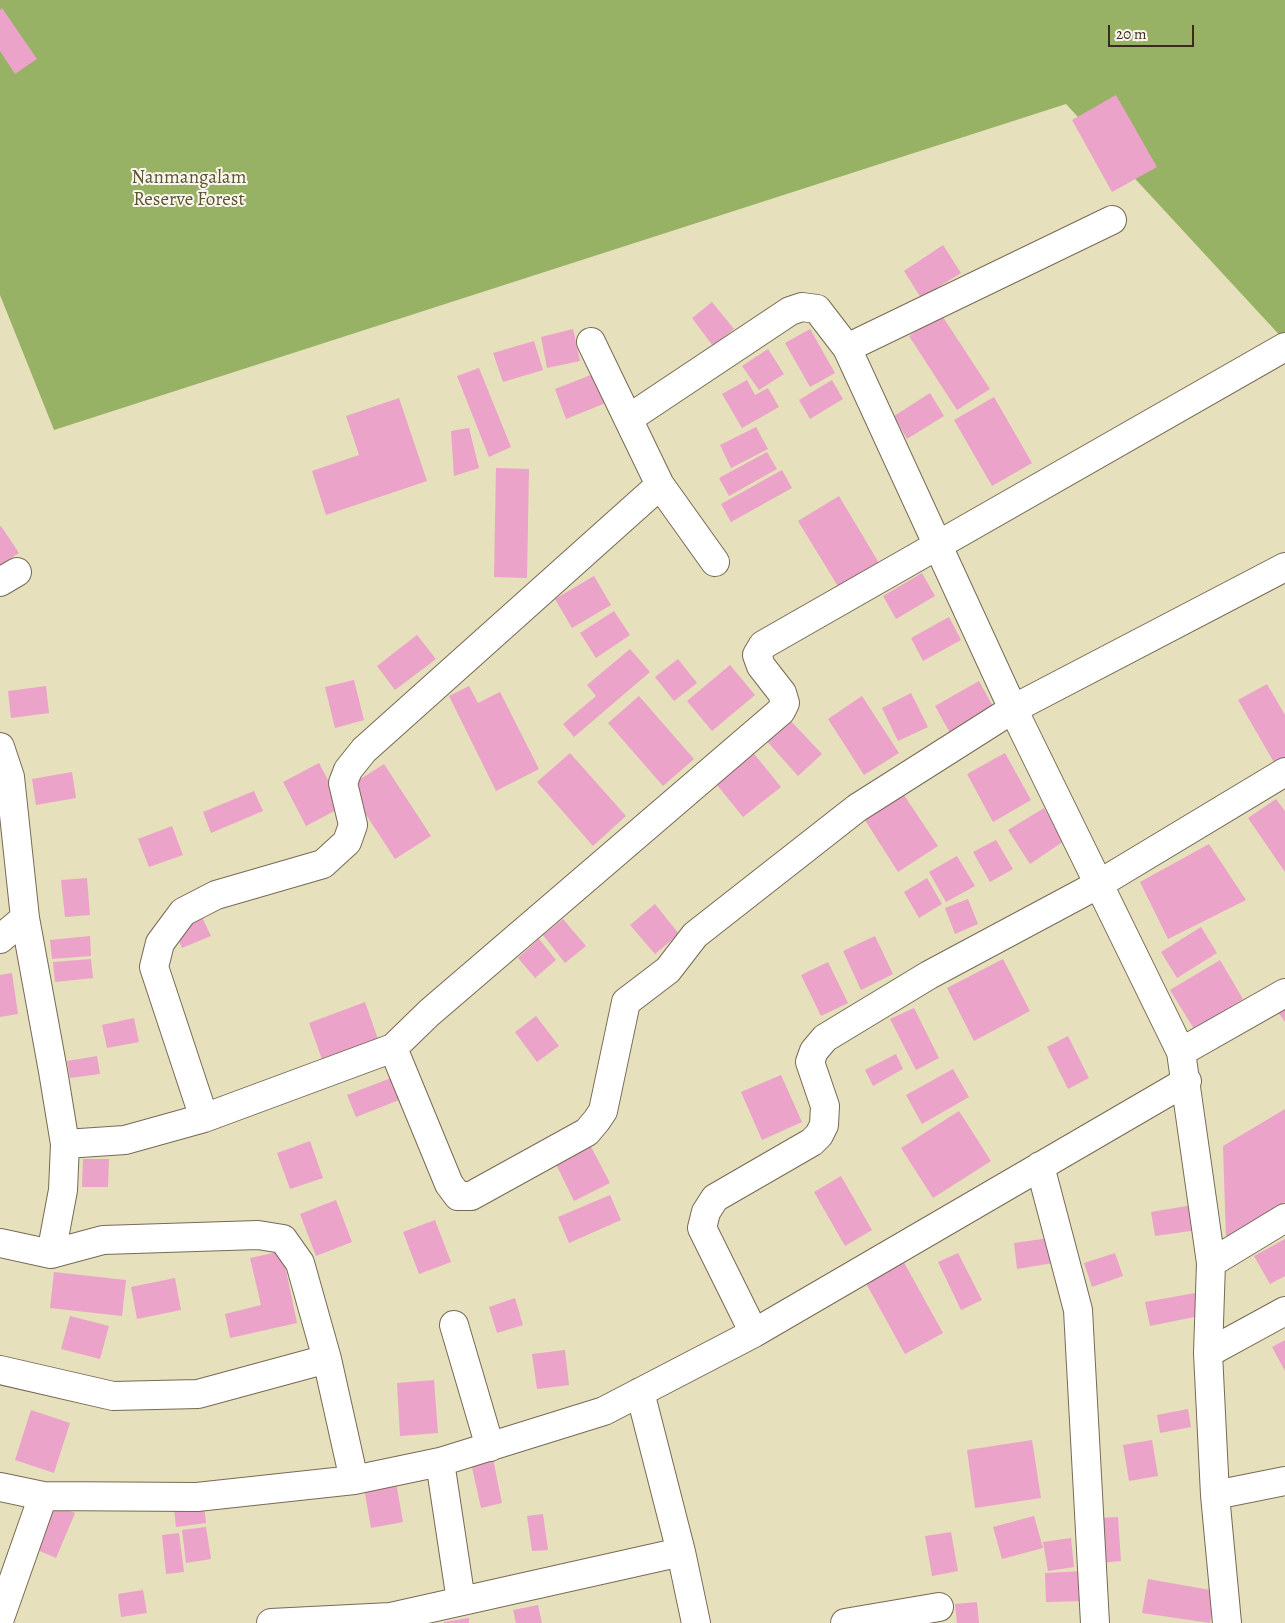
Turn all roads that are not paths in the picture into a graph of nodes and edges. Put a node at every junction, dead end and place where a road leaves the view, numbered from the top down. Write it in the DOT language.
graph roads {
  1 [pos="1112,220"];
  2 [pos="590,342"];
  3 [pos="1285,347"];
  4 [pos="847,348"];
  5 [pos="628,419"];
  6 [pos="660,485"];
  7 [pos="938,545"];
  8 [pos="715,562"];
  9 [pos="1285,567"];
  10 [pos="1012,709"];
  11 [pos="0,747"];
  12 [pos="1285,772"];
  13 [pos="5,780"];
  14 [pos="1098,884"];
  15 [pos="26,918"];
  16 [pos="0,939"];
  17 [pos="1285,993"];
  18 [pos="393,1048"];
  19 [pos="1181,1052"];
  20 [pos="1186,1081"];
  21 [pos="204,1118"];
  22 [pos="65,1144"];
  23 [pos="1040,1166"];
  24 [pos="1285,1218"];
  25 [pos="0,1243"];
  26 [pos="52,1254"];
  27 [pos="1211,1263"];
  28 [pos="1285,1311"];
  29 [pos="454,1325"];
  30 [pos="754,1333"];
  31 [pos="1208,1353"];
  32 [pos="327,1359"];
  33 [pos="0,1370"];
  34 [pos="640,1392"];
  35 [pos="490,1447"];
  36 [pos="440,1462"];
  37 [pos="354,1480"];
  38 [pos="1285,1481"];
  39 [pos="0,1487"];
  40 [pos="1215,1495"];
  41 [pos="44,1496"];
  42 [pos="681,1552"];
  43 [pos="461,1602"];
  44 [pos="939,1606"];
  45 [pos="0,1618"];
  46 [pos="391,1620"];
  47 [pos="271,1623"];
  48 [pos="696,1623"];
  49 [pos="845,1623"];
  50 [pos="1095,1623"];
  51 [pos="1227,1623"];
  1 -- 4 [label="street"];
  2 -- 5 [label="street"];
  3 -- 7 [label="street"];
  4 -- 5 [label="street"];
  4 -- 7 [label="street"];
  5 -- 6 [label="street"];
  6 -- 8 [label="street"];
  6 -- 21 [label="street"];
  7 -- 10 [label="street"];
  7 -- 18 [label="street"];
  9 -- 10 [label="street"];
  10 -- 14 [label="street"];
  10 -- 18 [label="street"];
  11 -- 13 [label="street"];
  12 -- 14 [label="street"];
  13 -- 15 [label="street"];
  14 -- 19 [label="street"];
  14 -- 30 [label="street"];
  15 -- 16 [label="street"];
  15 -- 22 [label="street"];
  17 -- 19 [label="street"];
  18 -- 21 [label="street"];
  19 -- 20 [label="street"];
  20 -- 23 [label="street"];
  20 -- 27 [label="street"];
  21 -- 22 [label="street"];
  22 -- 26 [label="street"];
  23 -- 30 [label="street"];
  23 -- 50 [label="street"];
  24 -- 27 [label="street"];
  25 -- 26 [label="street"];
  26 -- 32 [label="street"];
  27 -- 31 [label="street"];
  28 -- 31 [label="street"];
  29 -- 35 [label="street"];
  30 -- 34 [label="street"];
  31 -- 40 [label="street"];
  32 -- 33 [label="street"];
  32 -- 37 [label="street"];
  34 -- 35 [label="street"];
  34 -- 42 [label="street"];
  35 -- 36 [label="street"];
  36 -- 37 [label="street"];
  36 -- 43 [label="street"];
  37 -- 41 [label="street"];
  38 -- 40 [label="street"];
  39 -- 41 [label="street"];
  40 -- 51 [label="street"];
  41 -- 45 [label="street"];
  42 -- 43 [label="street"];
  42 -- 48 [label="street"];
  43 -- 46 [label="street"];
  44 -- 49 [label="street"];
  46 -- 47 [label="street"];
}
